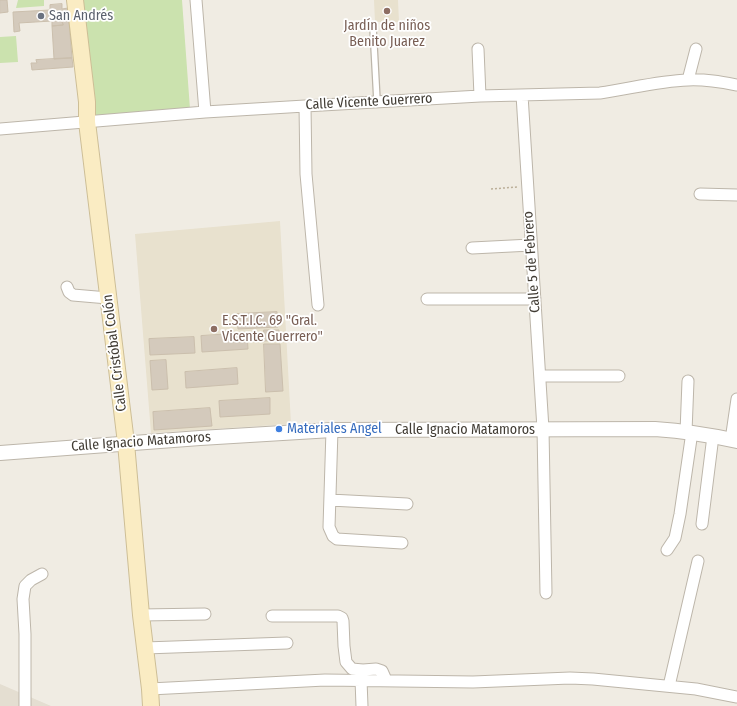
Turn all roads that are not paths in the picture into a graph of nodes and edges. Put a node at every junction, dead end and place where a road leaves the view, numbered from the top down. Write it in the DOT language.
graph roads {
  1 [pos="75,0"];
  2 [pos="196,0"];
  3 [pos="373,27"];
  4 [pos="478,49"];
  5 [pos="696,49"];
  6 [pos="688,80"];
  7 [pos="737,85"];
  8 [pos="522,95"];
  9 [pos="480,96"];
  10 [pos="377,101"];
  11 [pos="305,106"];
  12 [pos="205,112"];
  13 [pos="87,122"];
  14 [pos="0,129"];
  15 [pos="700,194"];
  16 [pos="737,195"];
  17 [pos="531,245"];
  18 [pos="472,248"];
  19 [pos="67,287"];
  20 [pos="108,298"];
  21 [pos="535,298"];
  22 [pos="427,300"];
  23 [pos="318,305"];
  24 [pos="540,376"];
  25 [pos="619,376"];
  26 [pos="688,381"];
  27 [pos="737,399"];
  28 [pos="543,429"];
  29 [pos="332,430"];
  30 [pos="689,432"];
  31 [pos="713,436"];
  32 [pos="734,441"];
  33 [pos="126,443"];
  34 [pos="0,452"];
  35 [pos="330,500"];
  36 [pos="407,504"];
  37 [pos="702,524"];
  38 [pos="402,542"];
  39 [pos="667,550"];
  40 [pos="698,561"];
  41 [pos="42,574"];
  42 [pos="546,593"];
  43 [pos="141,614"];
  44 [pos="205,614"];
  45 [pos="272,616"];
  46 [pos="287,643"];
  47 [pos="145,648"];
  48 [pos="361,680"];
  49 [pos="386,680"];
  50 [pos="669,686"];
  51 [pos="150,689"];
  52 [pos="737,697"];
  53 [pos="26,706"];
  54 [pos="151,706"];
  55 [pos="362,706"];
  1 -- 13 [label="main road, Calle Cristóbal Colón"];
  2 -- 12 [label="street"];
  3 -- 10 [label="lane"];
  4 -- 9 [label="street"];
  5 -- 6 [label="street"];
  6 -- 7 [label="street, Calle Vicente Guerrero"];
  6 -- 8 [label="street, Calle Vicente Guerrero"];
  8 -- 9 [label="street, Calle Vicente Guerrero"];
  8 -- 17 [label="street, Calle 5 de Febrero"];
  9 -- 10 [label="street, Calle Vicente Guerrero"];
  10 -- 11 [label="street, Calle Vicente Guerrero"];
  11 -- 12 [label="street, Calle Vicente Guerrero"];
  11 -- 23 [label="street"];
  12 -- 13 [label="street, Calle Vicente Guerrero"];
  13 -- 14 [label="street, Calle Vicente Guerrero"];
  13 -- 20 [label="main road, Calle Cristóbal Colón"];
  15 -- 16 [label="street"];
  17 -- 18 [label="street"];
  17 -- 21 [label="street, Calle 5 de Febrero"];
  19 -- 20 [label="street"];
  20 -- 33 [label="main road, Calle Cristóbal Colón"];
  21 -- 22 [label="street"];
  21 -- 24 [label="street, Calle 5 de Febrero"];
  24 -- 25 [label="street"];
  24 -- 28 [label="street, Calle 5 de Febrero"];
  26 -- 30 [label="street"];
  27 -- 32 [label="street"];
  28 -- 29 [label="street, Calle Ignacio Matamoros"];
  28 -- 30 [label="street, Calle Ignacio Matamoros"];
  28 -- 42 [label="street, Calle 5 de Febrero"];
  29 -- 33 [label="street, Calle Ignacio Matamoros"];
  29 -- 35 [label="street"];
  30 -- 31 [label="street, Calle Ignacio Matamoros"];
  30 -- 39 [label="street"];
  31 -- 32 [label="street, Calle Ignacio Matamoros"];
  31 -- 37 [label="street"];
  33 -- 34 [label="street, Calle Ignacio Matamoros"];
  33 -- 43 [label="main road, Calle Cristóbal Colón"];
  35 -- 36 [label="street"];
  35 -- 38 [label="street"];
  40 -- 50 [label="street"];
  41 -- 53 [label="street"];
  43 -- 44 [label="street"];
  43 -- 47 [label="main road, Calle Cristóbal Colón"];
  45 -- 49 [label="street"];
  46 -- 47 [label="street"];
  47 -- 51 [label="main road, Calle Cristóbal Colón"];
  48 -- 49 [label="street"];
  48 -- 51 [label="street"];
  48 -- 55 [label="street"];
  49 -- 50 [label="street"];
  50 -- 52 [label="street"];
  51 -- 54 [label="main road, Calle Cristóbal Colón"];
}
